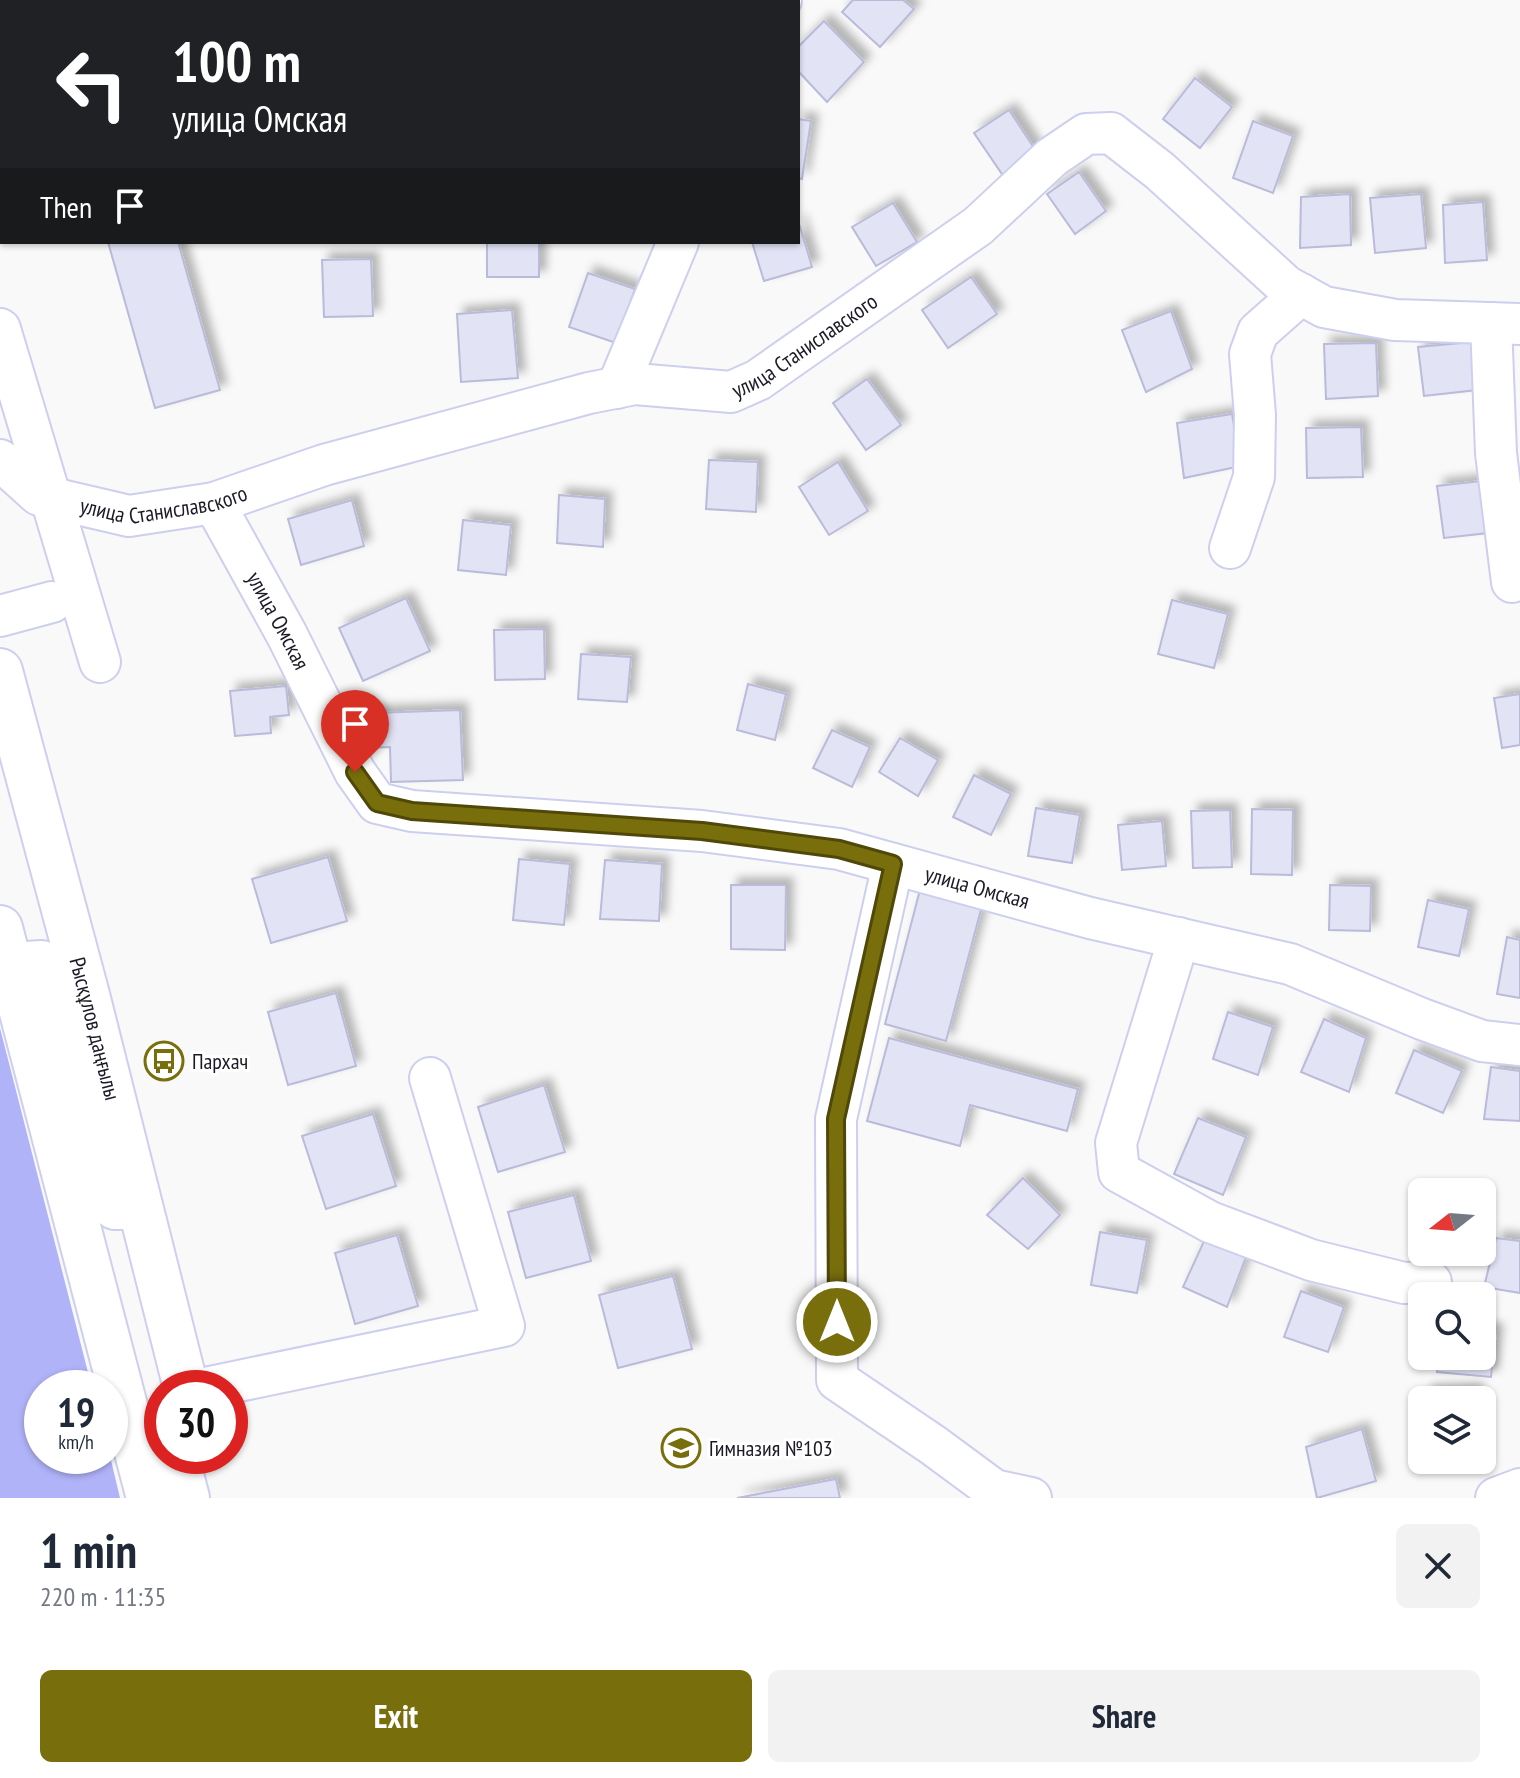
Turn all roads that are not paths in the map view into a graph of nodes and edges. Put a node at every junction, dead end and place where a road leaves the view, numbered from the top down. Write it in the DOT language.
graph roads {
  1 [pos="677,244"];
  2 [pos="1301,294"];
  3 [pos="1506,324"];
  4 [pos="0,329"];
  5 [pos="617,388"];
  6 [pos="0,460"];
  7 [pos="50,497"];
  8 [pos="214,503"];
  9 [pos="1230,548"];
  10 [pos="1512,582"];
  11 [pos="52,602"];
  12 [pos="0,616"];
  13 [pos="100,662"];
  14 [pos="0,671"];
  15 [pos="893,864"];
  16 [pos="1179,938"];
  17 [pos="5,947"];
  18 [pos="1520,1045"];
  19 [pos="430,1078"];
  20 [pos="140,1207"];
  21 [pos="1408,1283"];
  22 [pos="109,1344"];
  23 [pos="153,1370"];
  24 [pos="181,1370"];
  25 [pos="248,1379"];
  26 [pos="181,1474"];
  27 [pos="209,1474"];
  28 [pos="1520,1489"];
  29 [pos="149,1498"];
  30 [pos="187,1498"];
  31 [pos="215,1498"];
  32 [pos="1031,1498"];
  33 [pos="1496,1498"];
  1 -- 5 [label="street"];
  2 -- 3 [label="street, улица Станиславского"];
  2 -- 5 [label="street, улица Станиславского"];
  2 -- 9 [label="street"];
  3 -- 10 [label="street"];
  4 -- 7 [label="street"];
  5 -- 8 [label="street, улица Станиславского"];
  6 -- 7 [label="street, улица Станиславского"];
  7 -- 8 [label="street, улица Станиславского"];
  7 -- 13 [label="street"];
  8 -- 15 [label="street, улица Омская"];
  11 -- 12 [label="street"];
  14 -- 20 [label="main road, Рысқұлов даңғылы"];
  15 -- 16 [label="street, улица Омская"];
  15 -- 32 [label="street"];
  16 -- 18 [label="street, улица Омская"];
  16 -- 21 [label="street"];
  17 -- 20 [label="main road"];
  17 -- 22 [label="main road"];
  19 -- 25 [label="street"];
  20 -- 24 [label="main road, Рысқұлов даңғылы"];
  22 -- 23 [label="main road"];
  22 -- 29 [label="main road"];
  26 -- 30 [label="main road"];
  27 -- 31 [label="main road"];
  28 -- 33 [label="street"];
}
